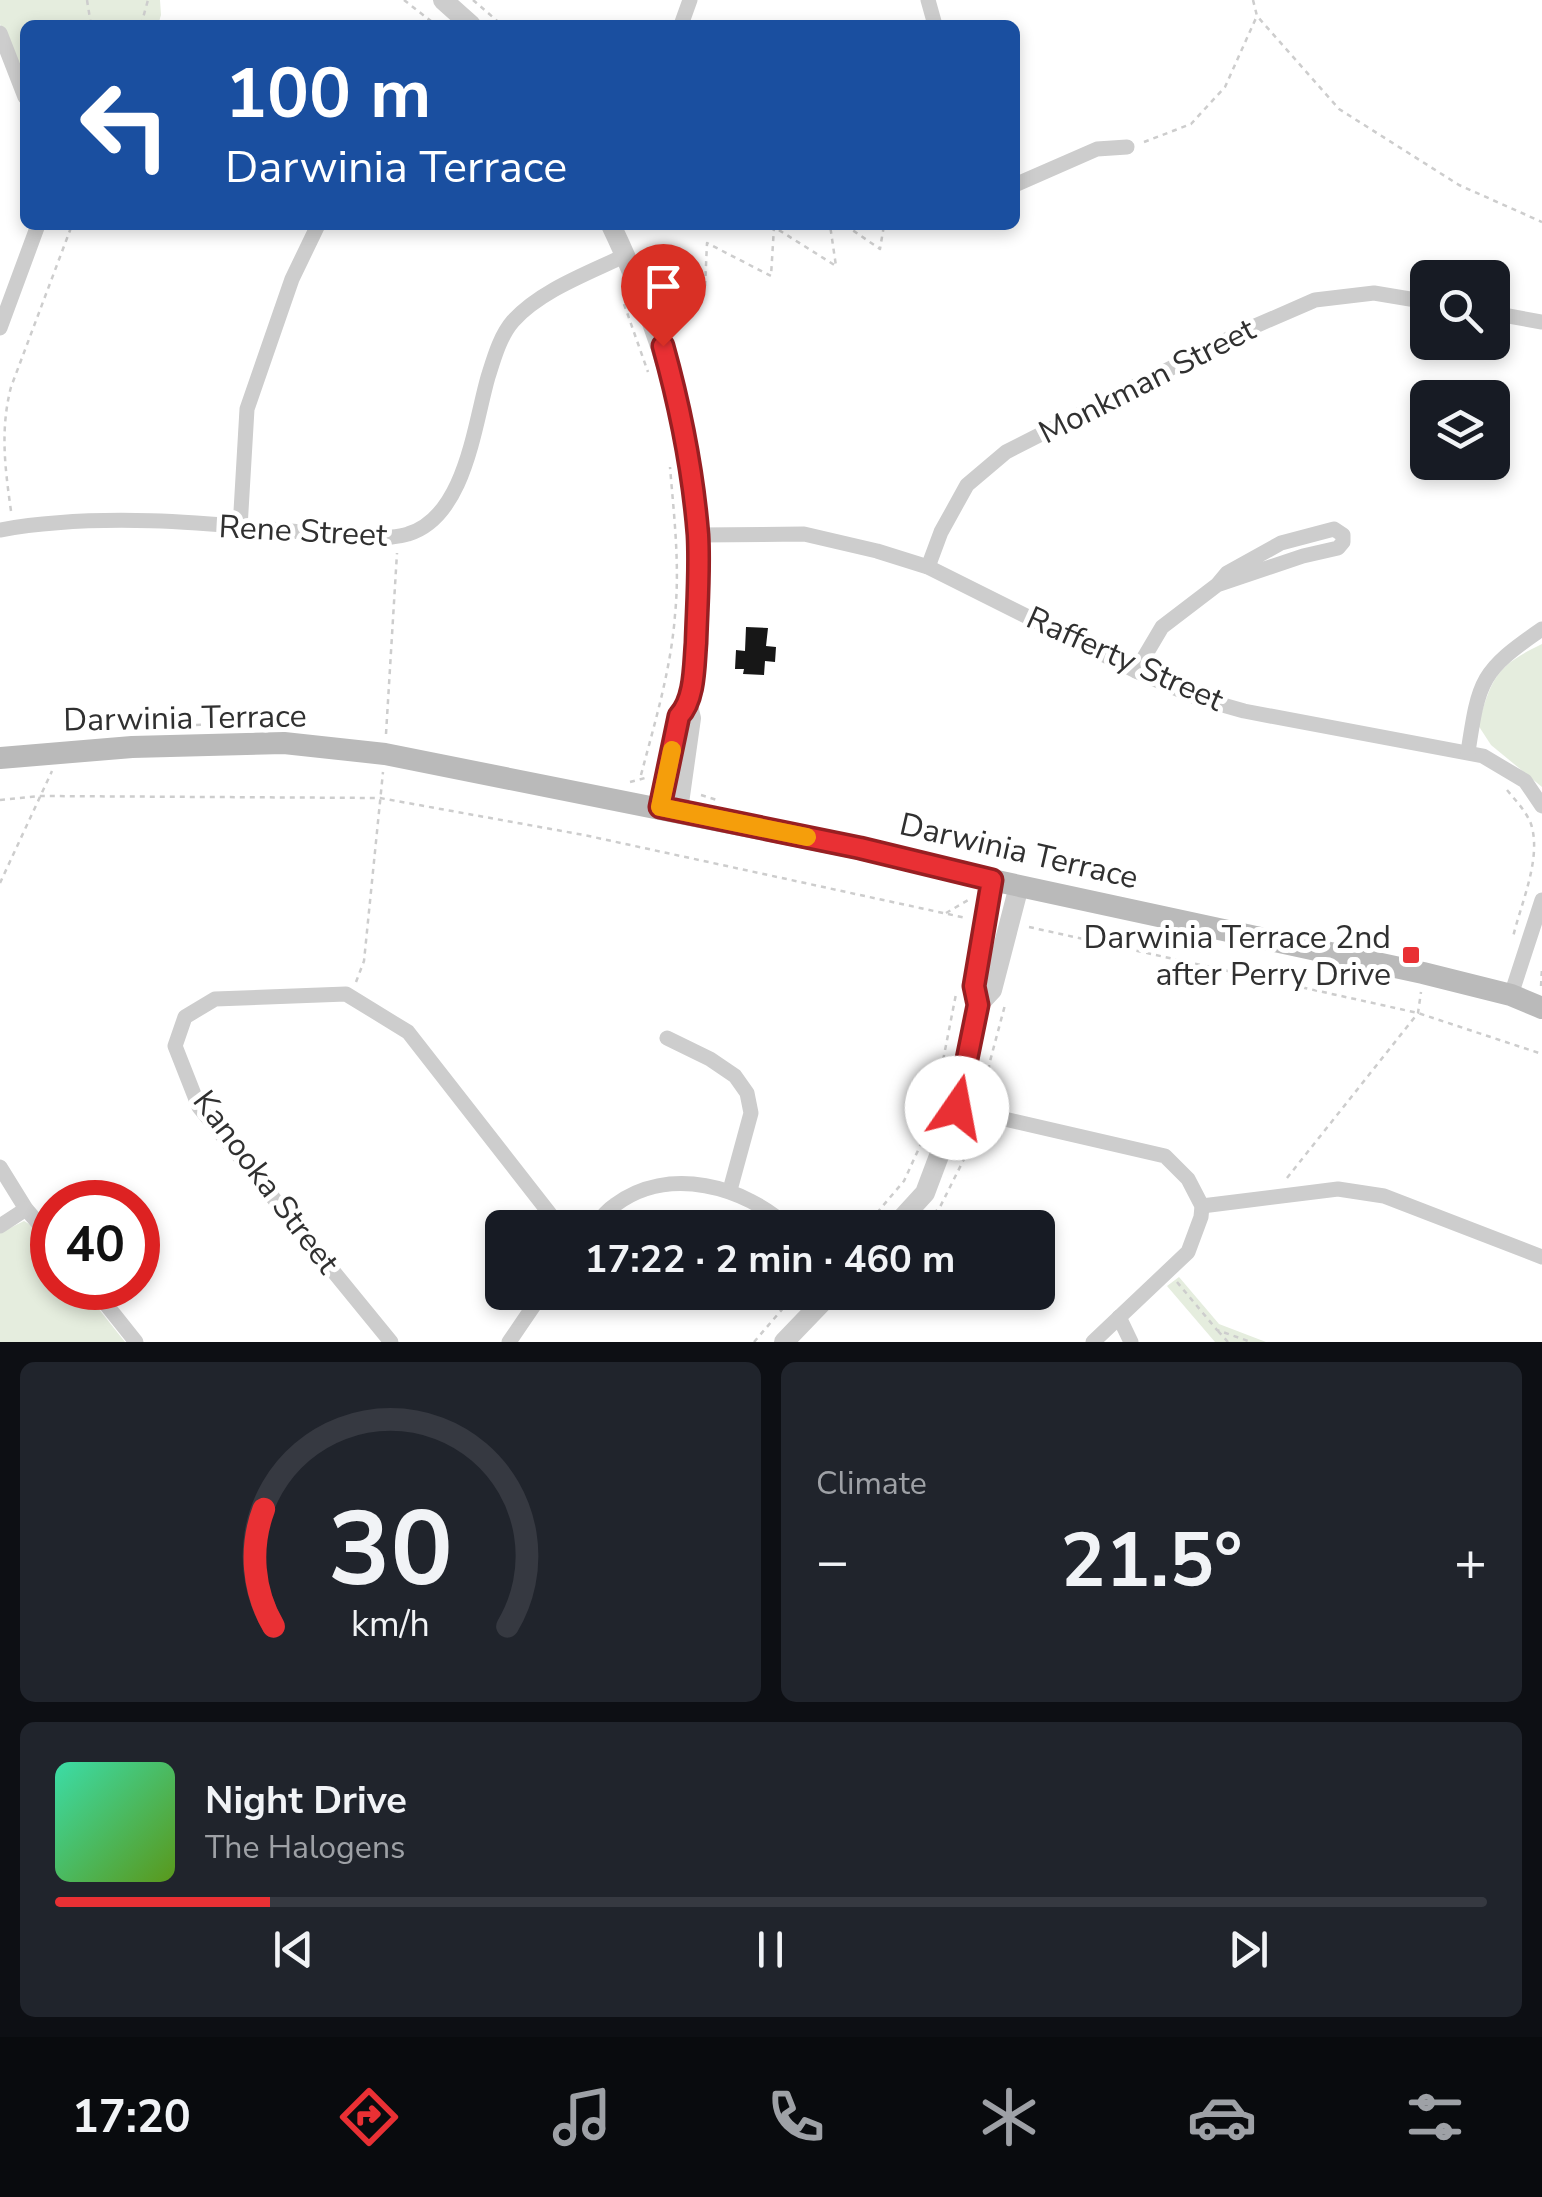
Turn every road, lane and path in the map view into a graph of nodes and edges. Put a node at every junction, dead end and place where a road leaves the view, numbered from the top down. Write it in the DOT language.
graph roads {
  1 [pos="404,0"];
  2 [pos="443,0"];
  3 [pos="473,0"];
  4 [pos="1252,0"];
  5 [pos="1257,16"];
  6 [pos="430,20"];
  7 [pos="465,20"];
  8 [pos="496,20"];
  9 [pos="0,33"];
  10 [pos="20,85"];
  11 [pos="1127,147"];
  12 [pos="1020,183"];
  13 [pos="1542,222"];
  14 [pos="36,230"];
  15 [pos="70,230"];
  16 [pos="316,230"];
  17 [pos="614,230"];
  18 [pos="774,230"];
  19 [pos="779,230"];
  20 [pos="831,230"];
  21 [pos="852,230"];
  22 [pos="883,230"];
  23 [pos="626,255"];
  24 [pos="654,259"];
  25 [pos="620,292"];
  26 [pos="6,293"];
  27 [pos="1410,299"];
  28 [pos="1510,317"];
  29 [pos="1542,322"];
  30 [pos="0,328"];
  31 [pos="650,377"];
  32 [pos="670,460"];
  33 [pos="240,528"];
  34 [pos="7,529"];
  35 [pos="698,535"];
  36 [pos="398,536"];
  37 [pos="928,567"];
  38 [pos="1217,585"];
  39 [pos="1542,628"];
  40 [pos="1136,671"];
  41 [pos="1468,752"];
  42 [pos="56,753"];
  43 [pos="385,754"];
  44 [pos="0,758"];
  45 [pos="641,776"];
  46 [pos="1505,788"];
  47 [pos="41,796"];
  48 [pos="380,798"];
  49 [pos="0,800"];
  50 [pos="1542,806"];
  51 [pos="669,808"];
  52 [pos="992,880"];
  53 [pos="0,883"];
  54 [pos="1019,886"];
  55 [pos="1542,900"];
  56 [pos="984,928"];
  57 [pos="1007,933"];
  58 [pos="1510,944"];
  59 [pos="1542,969"];
  60 [pos="1423,972"];
  61 [pos="1542,989"];
  62 [pos="956,993"];
  63 [pos="1511,995"];
  64 [pos="1007,996"];
  65 [pos="350,997"];
  66 [pos="978,1005"];
  67 [pos="1542,1008"];
  68 [pos="1418,1013"];
  69 [pos="667,1038"];
  70 [pos="1542,1054"];
  71 [pos="957,1108"];
  72 [pos="984,1114"];
  73 [pos="0,1166"];
  74 [pos="730,1190"];
  75 [pos="1274,1196"];
  76 [pos="1202,1206"];
  77 [pos="26,1209"];
  78 [pos="548,1210"];
  79 [pos="609,1210"];
  80 [pos="770,1210"];
  81 [pos="879,1210"];
  82 [pos="910,1210"];
  83 [pos="937,1210"];
  84 [pos="30,1214"];
  85 [pos="0,1226"];
  86 [pos="1542,1258"];
  87 [pos="1168,1271"];
  88 [pos="111,1310"];
  89 [pos="531,1310"];
  90 [pos="782,1310"];
  91 [pos="815,1310"];
  92 [pos="1119,1317"];
  93 [pos="1217,1330"];
  94 [pos="136,1342"];
  95 [pos="391,1342"];
  96 [pos="509,1342"];
  97 [pos="754,1342"];
  98 [pos="784,1342"];
  99 [pos="1093,1342"];
  100 [pos="1130,1342"];
  101 [pos="1228,1342"];
  102 [pos="1251,1342"];
  1 -- 6 [label="path"];
  2 -- 7 [label="street"];
  3 -- 8 [label="path"];
  4 -- 5 [label="path"];
  5 -- 11 [label="path"];
  5 -- 13 [label="path"];
  9 -- 10 [label="street"];
  11 -- 12 [label="street"];
  14 -- 26 [label="street"];
  15 -- 34 [label="path"];
  16 -- 33 [label="street"];
  17 -- 23 [label="street"];
  18 -- 24 [label="path"];
  19 -- 20 [label="path"];
  21 -- 22 [label="path"];
  23 -- 35 [label="street"];
  23 -- 36 [label="street, Rene Street"];
  25 -- 31 [label="path"];
  26 -- 30 [label="street"];
  27 -- 37 [label="street, Monkman Street"];
  28 -- 29 [label="street"];
  32 -- 45 [label="path"];
  33 -- 34 [label="street, Rene Street"];
  33 -- 36 [label="street, Rene Street"];
  35 -- 37 [label="street, Rafferty Street"];
  35 -- 51 [label="street"];
  36 -- 43 [label="path"];
  37 -- 40 [label="street, Rafferty Street"];
  38 -- 38 [label="street"];
  38 -- 40 [label="street"];
  39 -- 41 [label="street"];
  40 -- 41 [label="street, Rafferty Street"];
  41 -- 50 [label="street, Rafferty Street"];
  42 -- 43 [label="main road, Darwinia Terrace"];
  42 -- 44 [label="main road, Darwinia Terrace"];
  42 -- 47 [label="path"];
  43 -- 48 [label="path"];
  43 -- 51 [label="main road, Darwinia Terrace"];
  46 -- 58 [label="path"];
  47 -- 48 [label="path"];
  47 -- 49 [label="path"];
  47 -- 53 [label="path"];
  48 -- 56 [label="path"];
  48 -- 65 [label="path"];
  51 -- 52 [label="main road, Darwinia Terrace"];
  52 -- 54 [label="main road, Darwinia Terrace"];
  52 -- 56 [label="street"];
  54 -- 57 [label="street"];
  54 -- 60 [label="main road, Darwinia Terrace"];
  55 -- 63 [label="street"];
  56 -- 66 [label="street"];
  57 -- 66 [label="street"];
  57 -- 68 [label="path"];
  59 -- 61 [label="path"];
  60 -- 63 [label="main road, Darwinia Terrace"];
  60 -- 68 [label="path"];
  62 -- 81 [label="path"];
  63 -- 67 [label="main road, Darwinia Terrace"];
  64 -- 72 [label="path"];
  65 -- 78 [label="street, Kanooka Street"];
  65 -- 95 [label="street, Kanooka Street"];
  66 -- 71 [label="street"];
  68 -- 70 [label="path"];
  68 -- 75 [label="path"];
  69 -- 74 [label="street"];
  71 -- 72 [label="street"];
  71 -- 82 [label="street"];
  72 -- 76 [label="street"];
  72 -- 83 [label="path"];
  73 -- 77 [label="street"];
  74 -- 79 [label="street"];
  74 -- 80 [label="street"];
  75 -- 76 [label="street"];
  75 -- 86 [label="street"];
  76 -- 87 [label="street"];
  77 -- 84 [label="street"];
  77 -- 85 [label="street"];
  87 -- 92 [label="street"];
  87 -- 93 [label="path"];
  88 -- 94 [label="street"];
  89 -- 96 [label="street"];
  90 -- 97 [label="path"];
  91 -- 98 [label="street"];
  92 -- 99 [label="street"];
  92 -- 100 [label="street"];
  93 -- 101 [label="path"];
  93 -- 102 [label="path"];
}
